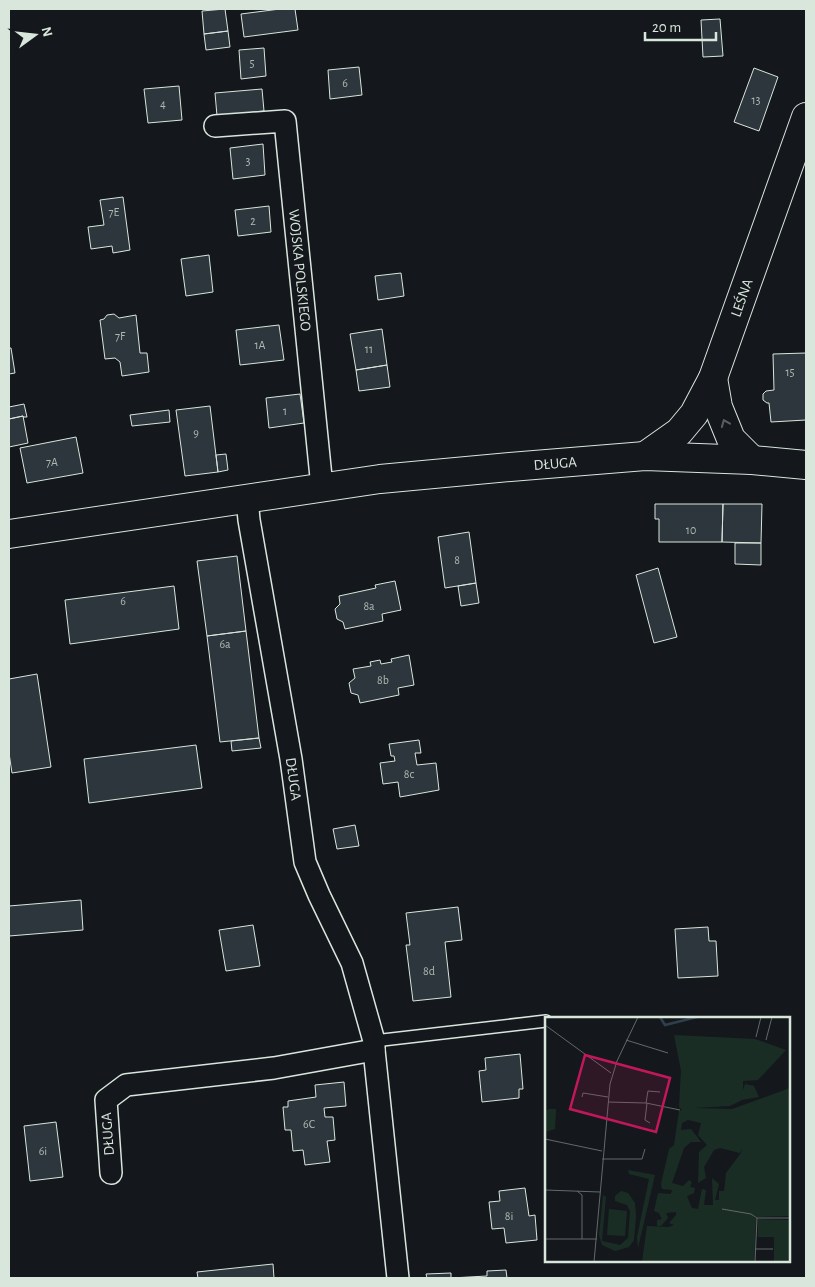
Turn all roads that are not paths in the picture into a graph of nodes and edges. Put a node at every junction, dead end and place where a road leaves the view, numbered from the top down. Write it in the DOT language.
graph roads {
  1 [pos="806,117"];
  2 [pos="216,126"];
  3 [pos="712,378"];
  4 [pos="645,456"];
  5 [pos="752,460"];
  6 [pos="806,465"];
  7 [pos="322,487"];
  8 [pos="247,498"];
  9 [pos="9,534"];
  10 [pos="545,1021"];
  11 [pos="374,1045"];
  12 [pos="111,1173"];
  13 [pos="398,1278"];
  1 -- 3 [label="street, LEŚNA"];
  2 -- 7 [label="street, WOJSKA POLSKIEGO"];
  3 -- 4 [label="street, LEŚNA"];
  5 -- 3 [label="street, one-way"];
  4 -- 5 [label="street, DŁUGA"];
  4 -- 7 [label="street, DŁUGA"];
  5 -- 6 [label="street, DŁUGA"];
  7 -- 8 [label="street, DŁUGA"];
  8 -- 9 [label="street, DŁUGA"];
  8 -- 11 [label="street, DŁUGA"];
  10 -- 11 [label="lane"];
  11 -- 12 [label="street, DŁUGA"];
  11 -- 13 [label="street, DŁUGA"];
}
